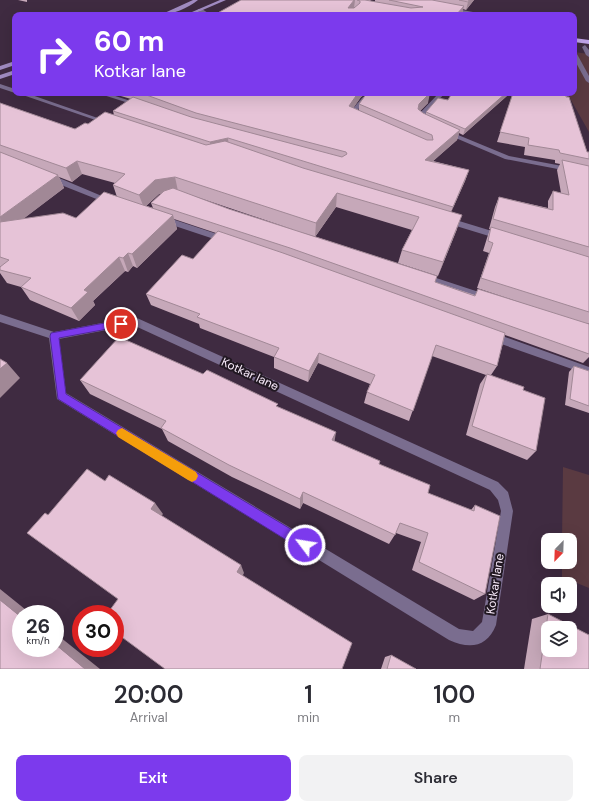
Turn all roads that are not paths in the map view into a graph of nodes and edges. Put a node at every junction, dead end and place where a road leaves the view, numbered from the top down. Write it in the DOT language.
graph roads {
  1 [pos="196,0"];
  2 [pos="224,0"];
  3 [pos="447,8"];
  4 [pos="200,10"];
  5 [pos="170,12"];
  6 [pos="195,12"];
  7 [pos="204,12"];
  8 [pos="468,12"];
  9 [pos="577,40"];
  10 [pos="589,42"];
  11 [pos="577,46"];
  12 [pos="587,48"];
  13 [pos="589,54"];
  14 [pos="577,59"];
  15 [pos="12,64"];
  16 [pos="0,68"];
  17 [pos="12,73"];
  18 [pos="0,77"];
  19 [pos="588,79"];
  20 [pos="0,86"];
  21 [pos="12,90"];
  22 [pos="29,96"];
  23 [pos="110,96"];
  24 [pos="368,96"];
  25 [pos="439,96"];
  26 [pos="147,107"];
  27 [pos="360,119"];
  28 [pos="430,124"];
  29 [pos="117,125"];
  30 [pos="437,128"];
  31 [pos="589,173"];
  32 [pos="44,176"];
  33 [pos="118,204"];
  34 [pos="154,216"];
  35 [pos="434,216"];
  36 [pos="509,239"];
  37 [pos="235,243"];
  38 [pos="413,273"];
  39 [pos="495,300"];
  40 [pos="0,318"];
  41 [pos="479,331"];
  42 [pos="54,336"];
  43 [pos="589,371"];
  1 -- 5 [label="main road"];
  2 -- 4 [label="main road"];
  3 -- 8 [label="street"];
  4 -- 6 [label="main road"];
  4 -- 7 [label="street"];
  9 -- 10 [label="main road"];
  11 -- 12 [label="main road"];
  12 -- 13 [label="street"];
  14 -- 19 [label="street"];
  15 -- 16 [label="main road"];
  17 -- 18 [label="main road"];
  20 -- 21 [label="street"];
  22 -- 29 [label="street"];
  23 -- 26 [label="street"];
  24 -- 27 [label="street"];
  25 -- 28 [label="street"];
  30 -- 31 [label="street"];
  32 -- 33 [label="street"];
  34 -- 37 [label="street"];
  35 -- 36 [label="street"];
  38 -- 39 [label="street"];
  40 -- 42 [label="street, Kotkar lane"];
  41 -- 43 [label="street"];
  42 -- 42 [label="street, Kotkar lane"];
}
